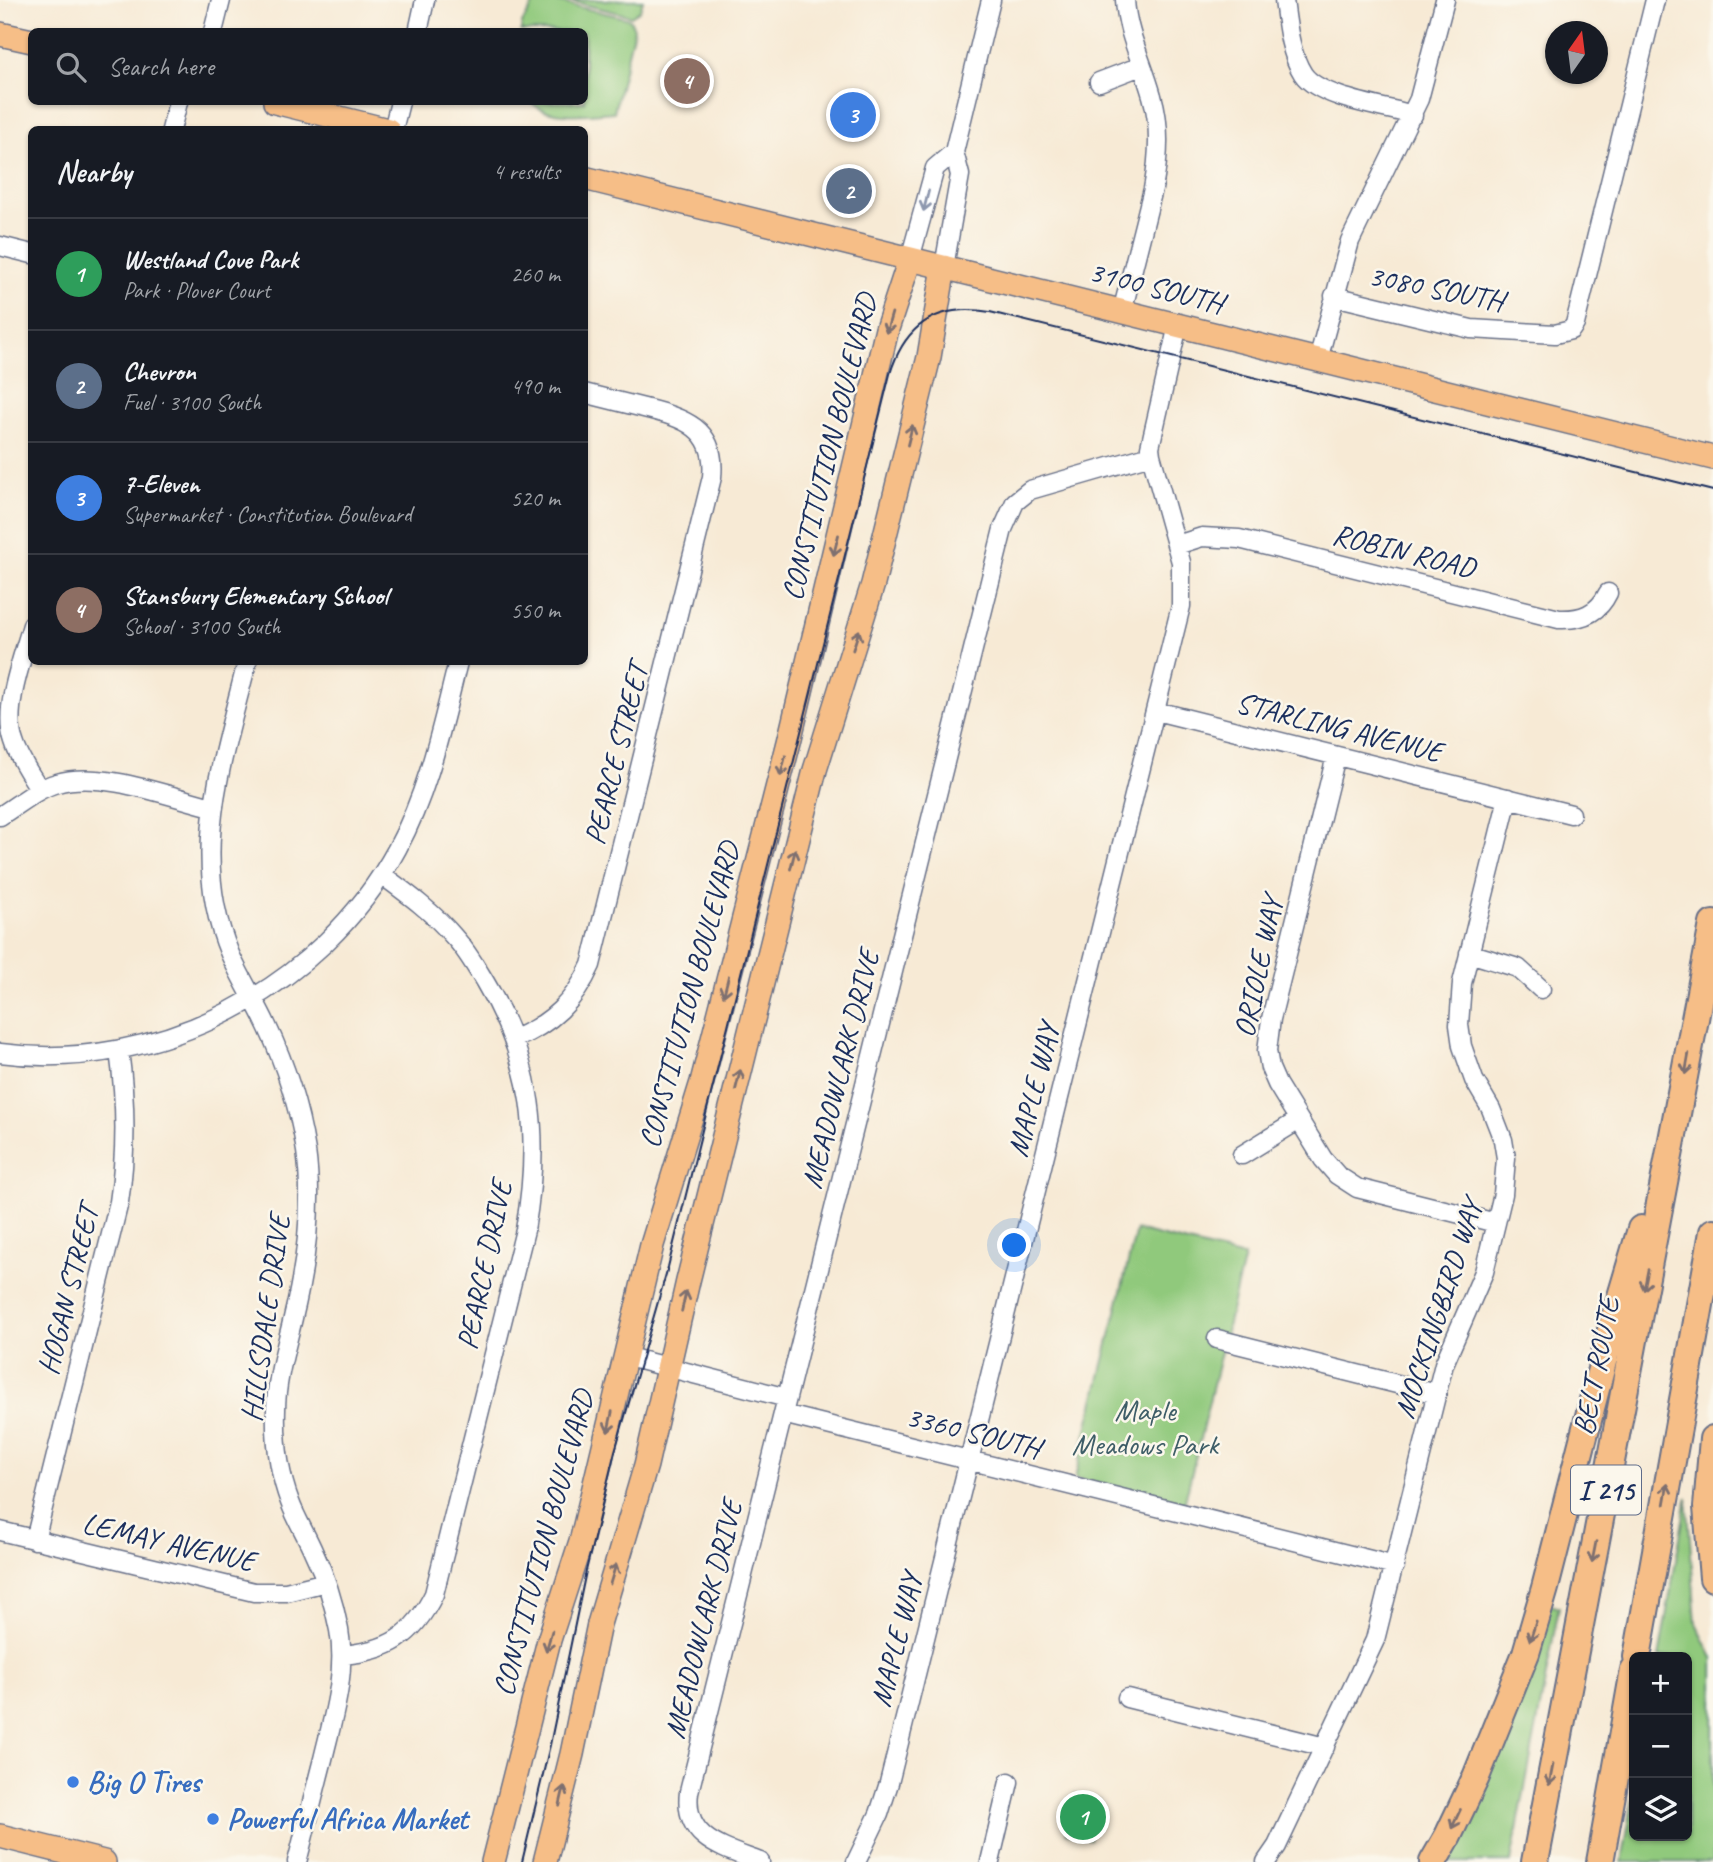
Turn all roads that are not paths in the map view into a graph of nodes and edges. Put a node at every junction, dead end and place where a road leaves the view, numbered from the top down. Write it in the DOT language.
graph roads {
  1 [pos="221,0"];
  2 [pos="425,0"];
  3 [pos="991,0"];
  4 [pos="1125,0"];
  5 [pos="1284,0"];
  6 [pos="1446,0"];
  7 [pos="1655,0"];
  8 [pos="214,28"];
  9 [pos="419,28"];
  10 [pos="0,34"];
  11 [pos="28,40"];
  12 [pos="1142,66"];
  13 [pos="1099,82"];
  14 [pos="177,105"];
  15 [pos="287,105"];
  16 [pos="399,105"];
  17 [pos="1413,115"];
  18 [pos="172,126"];
  19 [pos="374,126"];
  20 [pos="392,126"];
  21 [pos="954,152"];
  22 [pos="588,179"];
  23 [pos="0,246"];
  24 [pos="28,253"];
  25 [pos="910,259"];
  26 [pos="944,267"];
  27 [pos="1334,296"];
  28 [pos="1122,312"];
  29 [pos="1178,326"];
  30 [pos="1318,360"];
  31 [pos="588,394"];
  32 [pos="1151,455"];
  33 [pos="1713,458"];
  34 [pos="1177,545"];
  35 [pos="1608,593"];
  36 [pos="28,641"];
  37 [pos="246,665"];
  38 [pos="457,665"];
  39 [pos="1156,711"];
  40 [pos="1336,756"];
  41 [pos="40,790"];
  42 [pos="1508,798"];
  43 [pos="212,807"];
  44 [pos="1571,814"];
  45 [pos="0,816"];
  46 [pos="382,874"];
  47 [pos="1713,924"];
  48 [pos="1469,953"];
  49 [pos="1541,989"];
  50 [pos="253,998"];
  51 [pos="514,1040"];
  52 [pos="119,1050"];
  53 [pos="0,1053"];
  54 [pos="1678,1117"];
  55 [pos="1299,1120"];
  56 [pos="1242,1155"];
  57 [pos="1496,1223"];
  58 [pos="1713,1232"];
  59 [pos="1217,1339"];
  60 [pos="624,1356"];
  61 [pos="669,1367"];
  62 [pos="1437,1394"];
  63 [pos="785,1406"];
  64 [pos="1713,1439"];
  65 [pos="970,1461"];
  66 [pos="0,1531"];
  67 [pos="35,1540"];
  68 [pos="1712,1552"];
  69 [pos="1395,1566"];
  70 [pos="1713,1578"];
  71 [pos="326,1582"];
  72 [pos="1638,1652"];
  73 [pos="342,1655"];
  74 [pos="1127,1698"];
  75 [pos="1629,1698"];
  76 [pos="1325,1747"];
  77 [pos="1010,1782"];
  78 [pos="0,1836"];
  79 [pos="101,1862"];
  80 [pos="297,1862"];
  81 [pos="494,1862"];
  82 [pos="545,1862"];
  83 [pos="760,1862"];
  84 [pos="856,1862"];
  85 [pos="990,1862"];
  86 [pos="1266,1862"];
  87 [pos="1433,1862"];
  88 [pos="1535,1862"];
  89 [pos="1600,1862"];
  1 -- 8 [label="street"];
  2 -- 9 [label="street"];
  3 -- 21 [label="street, CONSTITUTION BOULEVARD"];
  4 -- 12 [label="street"];
  5 -- 17 [label="street"];
  6 -- 17 [label="street"];
  7 -- 27 [label="street, 3080 SOUTH"];
  10 -- 11 [label="main road"];
  12 -- 13 [label="street"];
  12 -- 28 [label="street"];
  14 -- 18 [label="street"];
  15 -- 19 [label="main road"];
  16 -- 20 [label="street"];
  17 -- 27 [label="street"];
  21 -- 25 [label="street, CONSTITUTION BOULEVARD, one-way"];
  21 -- 26 [label="street, CONSTITUTION BOULEVARD"];
  22 -- 25 [label="main road, 3100 SOUTH"];
  23 -- 24 [label="street"];
  25 -- 26 [label="main road, 3100 SOUTH"];
  25 -- 60 [label="main road, CONSTITUTION BOULEVARD, one-way"];
  26 -- 28 [label="main road, 3100 SOUTH"];
  61 -- 26 [label="main road, CONSTITUTION BOULEVARD, one-way"];
  27 -- 30 [label="street"];
  28 -- 29 [label="main road, 3100 SOUTH"];
  29 -- 30 [label="main road, 3100 SOUTH"];
  29 -- 32 [label="street, MAPLE WAY"];
  30 -- 33 [label="main road, 3100 SOUTH"];
  31 -- 51 [label="street, PEARCE STREET"];
  32 -- 34 [label="street, MAPLE WAY"];
  32 -- 63 [label="street, MEADOWLARK DRIVE"];
  34 -- 35 [label="street, ROBIN ROAD"];
  34 -- 39 [label="street, MAPLE WAY"];
  36 -- 41 [label="street"];
  37 -- 43 [label="street, HILLSDALE DRIVE"];
  38 -- 46 [label="street"];
  39 -- 40 [label="street, STARLING AVENUE"];
  39 -- 65 [label="street, MAPLE WAY"];
  40 -- 42 [label="street, STARLING AVENUE"];
  40 -- 55 [label="street, ORIOLE WAY"];
  41 -- 43 [label="street"];
  41 -- 45 [label="street"];
  42 -- 44 [label="street, STARLING AVENUE"];
  42 -- 48 [label="street, MOCKINGBIRD WAY"];
  43 -- 50 [label="street, HILLSDALE DRIVE"];
  46 -- 50 [label="street"];
  46 -- 51 [label="street, PEARCE DRIVE"];
  47 -- 54 [label="highway, BELT ROUTE / I 215, one-way"];
  48 -- 49 [label="street"];
  48 -- 57 [label="street, MOCKINGBIRD WAY"];
  50 -- 52 [label="street"];
  50 -- 71 [label="street, HILLSDALE DRIVE"];
  51 -- 73 [label="street, PEARCE DRIVE"];
  52 -- 53 [label="street"];
  52 -- 67 [label="street, HOGAN STREET"];
  54 -- 87 [label="highway, one-way"];
  54 -- 88 [label="highway, BELT ROUTE / I 215, one-way"];
  55 -- 56 [label="street"];
  55 -- 57 [label="street, ORIOLE WAY"];
  57 -- 62 [label="street, MOCKINGBIRD WAY"];
  72 -- 58 [label="highway, I 215, one-way"];
  59 -- 62 [label="street"];
  60 -- 61 [label="street, 3360 SOUTH"];
  60 -- 81 [label="main road, CONSTITUTION BOULEVARD, one-way"];
  61 -- 63 [label="street, 3360 SOUTH"];
  82 -- 61 [label="main road, CONSTITUTION BOULEVARD, one-way"];
  62 -- 69 [label="street, MOCKINGBIRD WAY"];
  63 -- 65 [label="street, 3360 SOUTH"];
  63 -- 83 [label="street, MEADOWLARK DRIVE"];
  64 -- 68 [label="highway"];
  65 -- 69 [label="street, 3360 SOUTH"];
  65 -- 84 [label="street, MAPLE WAY"];
  66 -- 67 [label="street, LEMAY AVENUE"];
  67 -- 71 [label="street, LEMAY AVENUE"];
  68 -- 70 [label="highway"];
  69 -- 76 [label="street, MOCKINGBIRD WAY"];
  71 -- 73 [label="street, HILLSDALE DRIVE"];
  73 -- 80 [label="street, HILLSDALE DRIVE"];
  74 -- 76 [label="street"];
  75 -- 89 [label="highway"];
  76 -- 86 [label="street, MOCKINGBIRD WAY"];
  77 -- 85 [label="street"];
  78 -- 79 [label="main road"];
}
